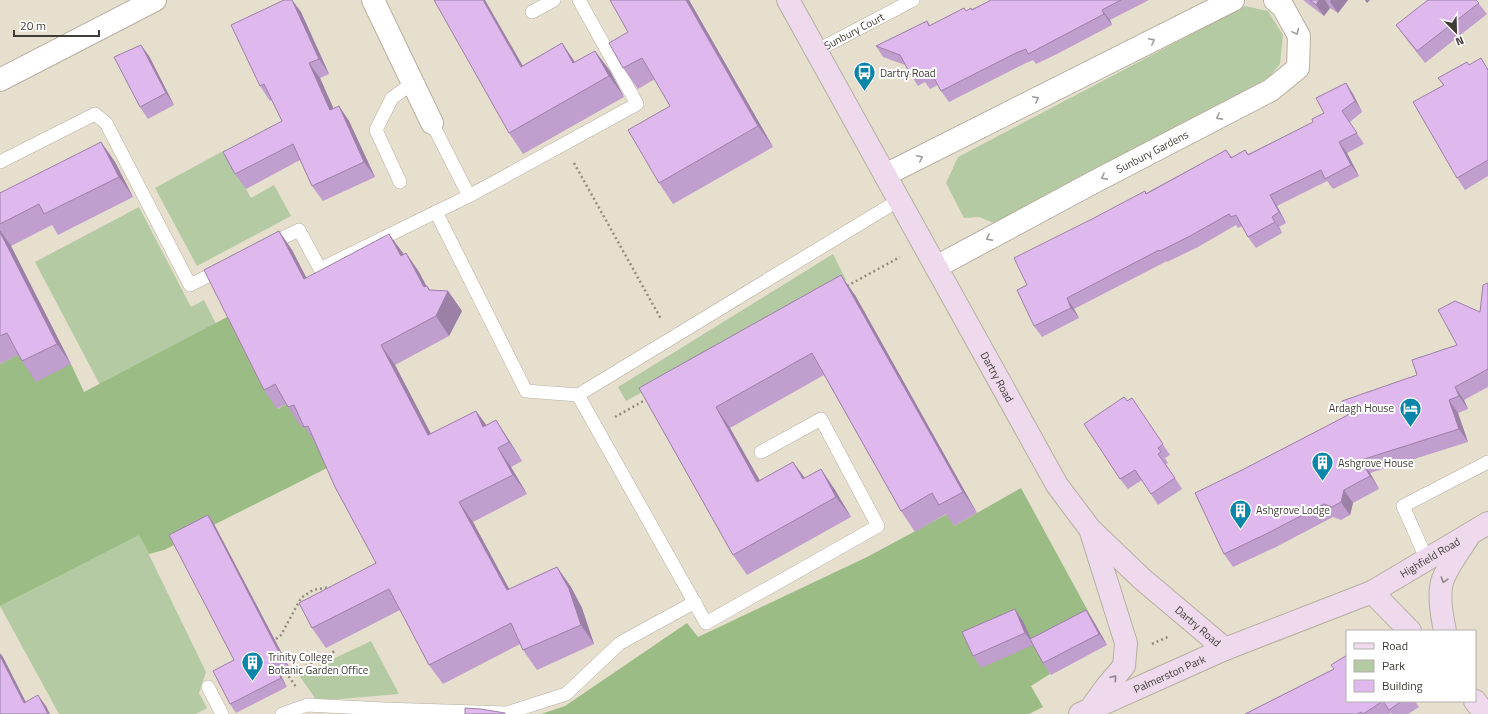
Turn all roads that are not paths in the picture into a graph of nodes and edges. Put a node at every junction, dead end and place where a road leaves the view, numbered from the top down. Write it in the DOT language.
graph roads {
  1 [pos="155,0"];
  2 [pos="373,0"];
  3 [pos="554,0"];
  4 [pos="579,0"];
  5 [pos="788,0"];
  6 [pos="912,0"];
  7 [pos="1233,0"];
  8 [pos="1275,0"];
  9 [pos="532,12"];
  10 [pos="816,51"];
  11 [pos="0,80"];
  12 [pos="413,83"];
  13 [pos="432,123"];
  14 [pos="0,162"];
  15 [pos="885,175"];
  16 [pos="400,182"];
  17 [pos="469,196"];
  18 [pos="899,200"];
  19 [pos="436,212"];
  20 [pos="258,250"];
  21 [pos="231,264"];
  22 [pos="936,268"];
  23 [pos="578,395"];
  24 [pos="761,452"];
  25 [pos="1488,462"];
  26 [pos="1090,529"];
  27 [pos="1479,529"];
  28 [pos="1427,560"];
  29 [pos="1372,592"];
  30 [pos="695,602"];
  31 [pos="1409,630"];
  32 [pos="1445,630"];
  33 [pos="1225,649"];
  34 [pos="208,687"];
  35 [pos="1476,702"];
  36 [pos="1085,711"];
  37 [pos="222,714"];
  38 [pos="282,714"];
  39 [pos="1485,714"];
  1 -- 11 [label="street"];
  2 -- 12 [label="street"];
  3 -- 9 [label="lane"];
  4 -- 17 [label="lane"];
  5 -- 10 [label="main road, Dartry Road"];
  6 -- 10 [label="lane, Sunbury Court"];
  15 -- 7 [label="street, one-way"];
  8 -- 22 [label="street, Sunbury Gardens, one-way"];
  10 -- 15 [label="main road, Dartry Road"];
  12 -- 13 [label="street"];
  12 -- 16 [label="lane"];
  13 -- 17 [label="lane"];
  14 -- 21 [label="lane"];
  15 -- 18 [label="main road, Dartry Road"];
  17 -- 19 [label="lane"];
  18 -- 22 [label="main road, Dartry Road"];
  18 -- 23 [label="lane"];
  19 -- 20 [label="lane"];
  19 -- 23 [label="lane"];
  22 -- 26 [label="main road, Dartry Road"];
  23 -- 30 [label="lane"];
  24 -- 30 [label="lane"];
  25 -- 28 [label="lane"];
  26 -- 33 [label="main road, Dartry Road"];
  36 -- 26 [label="main road, one-way"];
  27 -- 28 [label="main road, Highfield Road"];
  27 -- 32 [label="main road, one-way"];
  28 -- 29 [label="main road, Highfield Road"];
  29 -- 31 [label="main road"];
  29 -- 33 [label="main road, Palmerston Park"];
  30 -- 38 [label="lane"];
  33 -- 36 [label="main road, Palmerston Park"];
  34 -- 37 [label="lane"];
  35 -- 39 [label="main road"];
}
